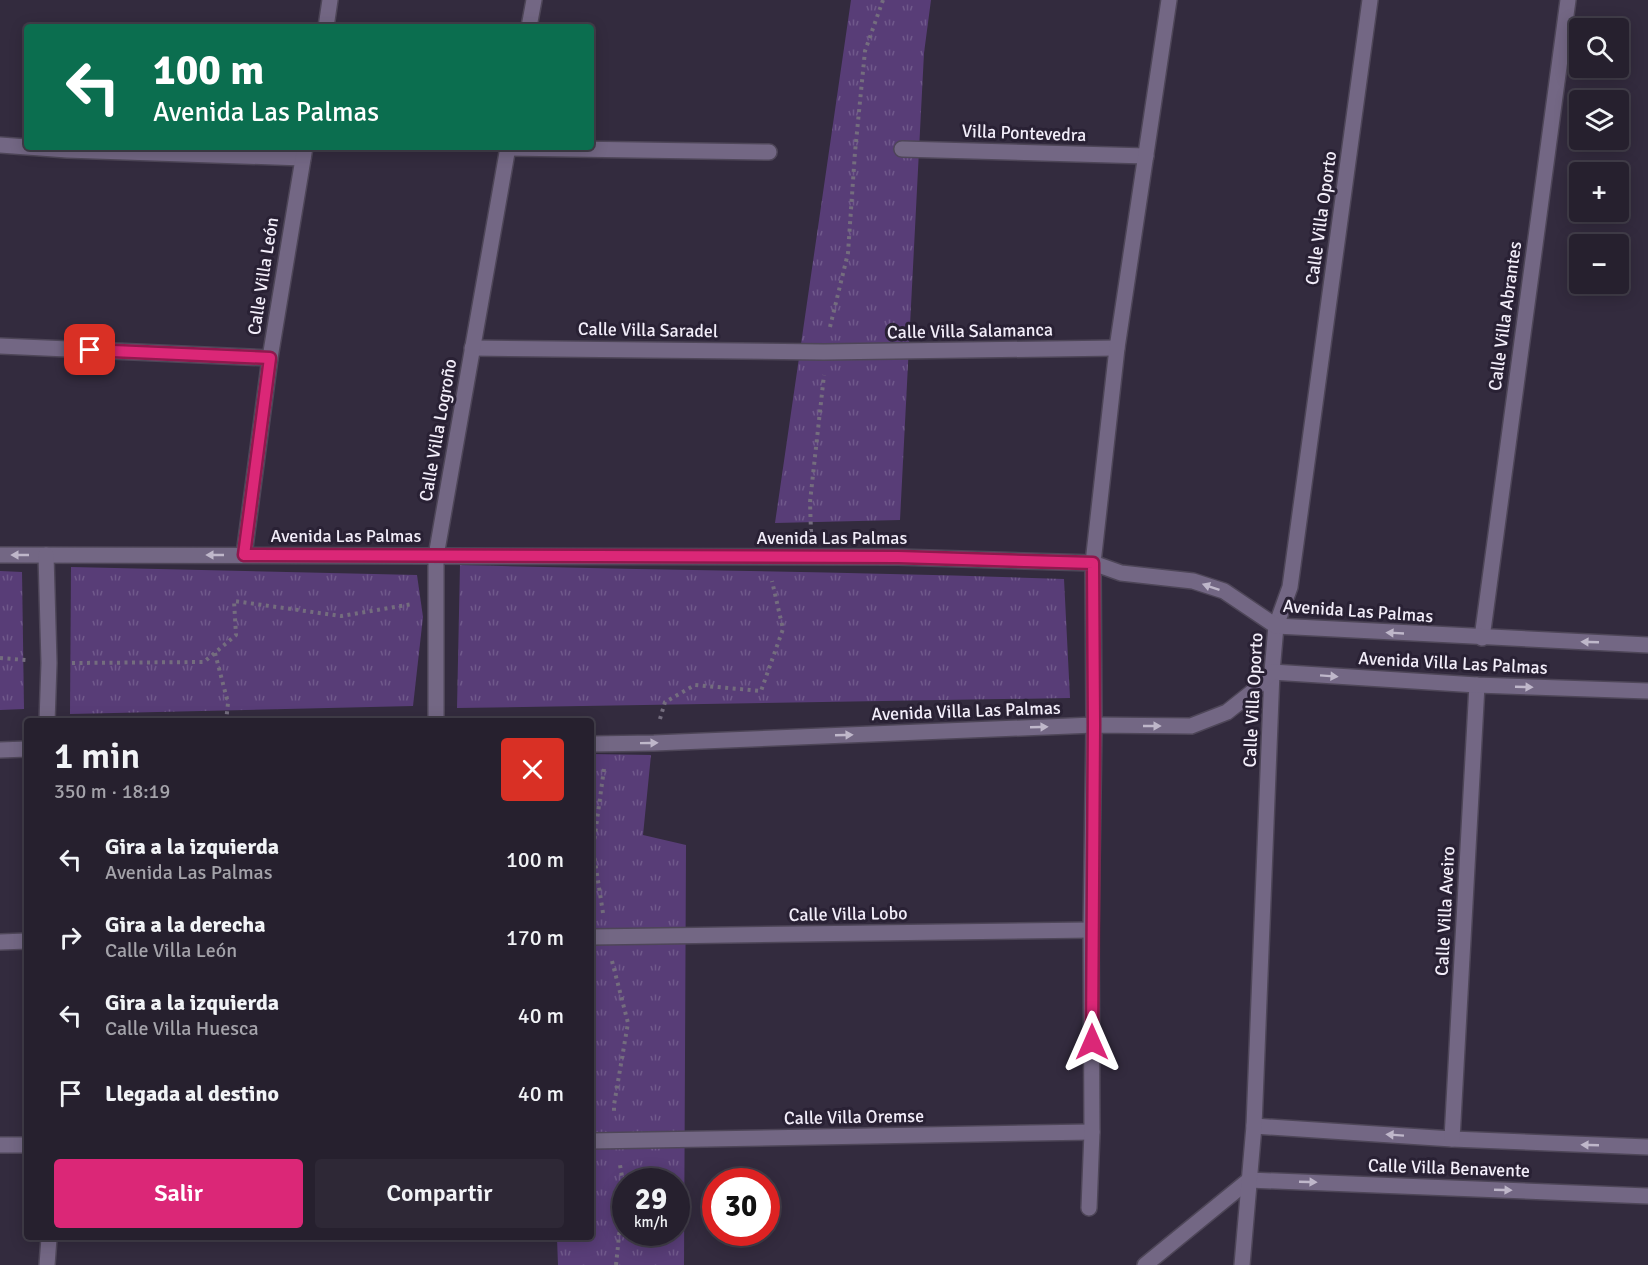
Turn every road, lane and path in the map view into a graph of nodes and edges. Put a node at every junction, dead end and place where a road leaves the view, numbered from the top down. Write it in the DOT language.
graph roads {
  1 [pos="330,0"];
  2 [pos="534,0"];
  3 [pos="883,0"];
  4 [pos="1169,0"];
  5 [pos="1370,0"];
  6 [pos="1568,0"];
  7 [pos="326,24"];
  8 [pos="530,24"];
  9 [pos="0,145"];
  10 [pos="24,147"];
  11 [pos="902,149"];
  12 [pos="67,150"];
  13 [pos="508,150"];
  14 [pos="594,150"];
  15 [pos="304,153"];
  16 [pos="769,153"];
  17 [pos="1146,156"];
  18 [pos="0,346"];
  19 [pos="472,348"];
  20 [pos="1117,348"];
  21 [pos="824,352"];
  22 [pos="270,358"];
  23 [pos="0,555"];
  24 [pos="46,555"];
  25 [pos="244,555"];
  26 [pos="436,556"];
  27 [pos="767,556"];
  28 [pos="812,557"];
  29 [pos="1093,563"];
  30 [pos="436,594"];
  31 [pos="1276,626"];
  32 [pos="1482,638"];
  33 [pos="1648,645"];
  34 [pos="215,653"];
  35 [pos="49,663"];
  36 [pos="1272,672"];
  37 [pos="1477,685"];
  38 [pos="1648,692"];
  39 [pos="47,718"];
  40 [pos="226,718"];
  41 [pos="436,718"];
  42 [pos="1094,725"];
  43 [pos="654,743"];
  44 [pos="598,744"];
  45 [pos="24,749"];
  46 [pos="0,750"];
  47 [pos="594,842"];
  48 [pos="594,864"];
  49 [pos="1091,930"];
  50 [pos="599,937"];
  51 [pos="24,941"];
  52 [pos="0,942"];
  53 [pos="1254,1126"];
  54 [pos="1092,1132"];
  55 [pos="1452,1139"];
  56 [pos="594,1141"];
  57 [pos="616,1141"];
  58 [pos="24,1144"];
  59 [pos="0,1145"];
  60 [pos="1648,1147"];
  61 [pos="1249,1180"];
  62 [pos="1648,1196"];
  63 [pos="1089,1208"];
  64 [pos="49,1240"];
  65 [pos="47,1265"];
  66 [pos="616,1265"];
  67 [pos="1145,1265"];
  68 [pos="1242,1265"];
  1 -- 7 [label="street"];
  2 -- 8 [label="street"];
  3 -- 21 [label="path"];
  4 -- 17 [label="street"];
  5 -- 31 [label="street, Calle Villa Oporto"];
  6 -- 32 [label="street, Calle Villa Abrantes"];
  9 -- 10 [label="street"];
  11 -- 17 [label="street, Villa Pontevedra"];
  12 -- 15 [label="street"];
  13 -- 19 [label="street, Calle Villa Logroño"];
  14 -- 16 [label="street"];
  15 -- 22 [label="street, Calle Villa León"];
  17 -- 20 [label="street"];
  18 -- 22 [label="street"];
  19 -- 21 [label="street, Calle Villa Saradel"];
  19 -- 26 [label="street, Calle Villa Logroño"];
  20 -- 21 [label="street, Calle Villa Salamanca"];
  20 -- 29 [label="street"];
  21 -- 28 [label="path"];
  22 -- 25 [label="street, Calle Villa León"];
  24 -- 23 [label="street, Avenida Las Palmas, one-way"];
  25 -- 24 [label="street, Avenida Las Palmas, one-way"];
  24 -- 35 [label="street"];
  25 -- 26 [label="street, Avenida Las Palmas"];
  26 -- 27 [label="street, Avenida Las Palmas"];
  26 -- 30 [label="street, Calle Villa Logroño"];
  27 -- 28 [label="street, Avenida Las Palmas"];
  27 -- 43 [label="path"];
  28 -- 29 [label="street, Avenida Las Palmas"];
  31 -- 29 [label="street, Avenida Las Palmas, one-way"];
  29 -- 42 [label="street"];
  30 -- 34 [label="path"];
  30 -- 41 [label="street, Calle Villa Logroño"];
  32 -- 31 [label="street, Avenida Las Palmas, one-way"];
  31 -- 36 [label="street, Calle Villa Oporto"];
  33 -- 32 [label="street, Avenida Las Palmas, one-way"];
  34 -- 35 [label="path"];
  34 -- 40 [label="path"];
  35 -- 39 [label="street"];
  36 -- 37 [label="street, Avenida Villa Las Palmas, one-way"];
  42 -- 36 [label="street, Avenida Villa Las Palmas, one-way"];
  36 -- 53 [label="street, Calle Villa Oporto"];
  37 -- 38 [label="street, Avenida Villa Las Palmas, one-way"];
  37 -- 55 [label="street, Calle Villa Aveiro"];
  43 -- 42 [label="street, Avenida Villa Las Palmas, one-way"];
  42 -- 49 [label="street"];
  44 -- 43 [label="street, Avenida Villa Las Palmas, one-way"];
  44 -- 47 [label="path"];
  45 -- 46 [label="street"];
  48 -- 50 [label="path"];
  49 -- 50 [label="street, Calle Villa Lobo"];
  49 -- 54 [label="street"];
  50 -- 57 [label="path"];
  51 -- 52 [label="street"];
  55 -- 53 [label="street, Calle Villa Benavente, one-way"];
  53 -- 61 [label="street, Calle Villa Oporto"];
  54 -- 57 [label="street, Calle Villa Oremse"];
  54 -- 63 [label="street"];
  60 -- 55 [label="street, Calle Villa Benavente, one-way"];
  56 -- 57 [label="street, Calle Villa Oremse"];
  57 -- 66 [label="path"];
  58 -- 59 [label="street"];
  61 -- 62 [label="street, Calle Villa Benavente, one-way"];
  61 -- 67 [label="street"];
  61 -- 68 [label="street, Calle Villa Oporto"];
  64 -- 65 [label="street"];
}
